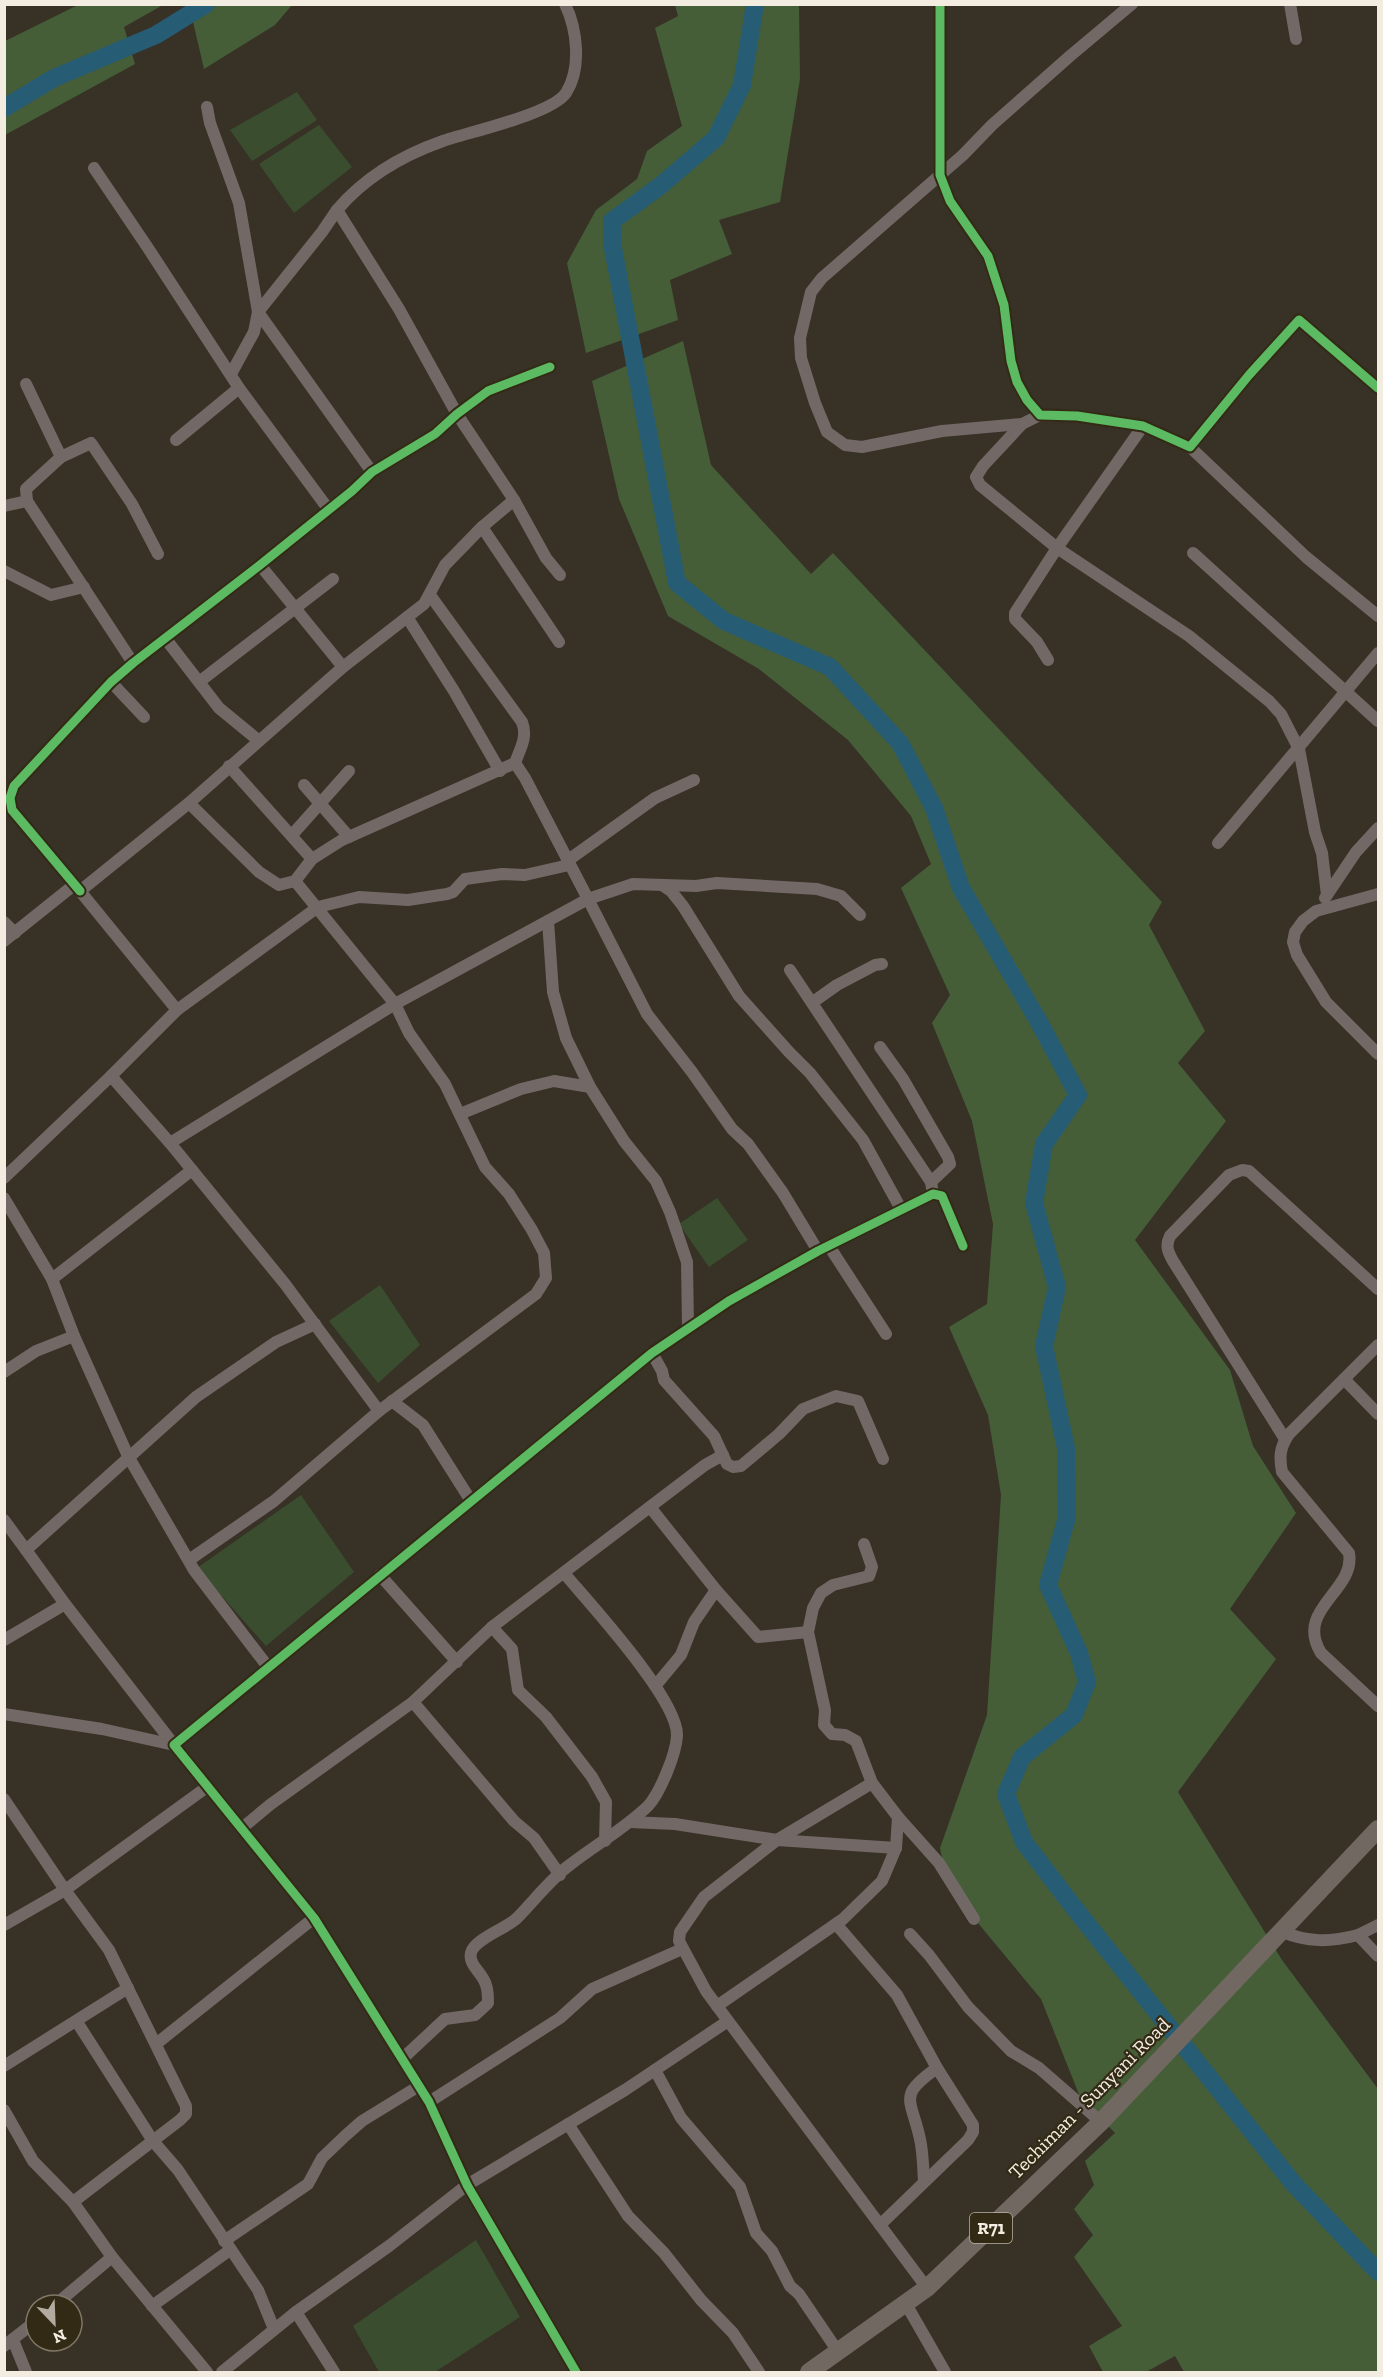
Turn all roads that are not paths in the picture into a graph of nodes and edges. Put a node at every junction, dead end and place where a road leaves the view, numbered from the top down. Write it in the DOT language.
graph roads {
  1 [pos="565,4"];
  2 [pos="940,4"];
  3 [pos="1132,4"];
  4 [pos="1290,4"];
  5 [pos="1296,39"];
  6 [pos="207,107"];
  7 [pos="94,168"];
  8 [pos="940,175"];
  9 [pos="337,210"];
  10 [pos="258,312"];
  11 [pos="549,367"];
  12 [pos="231,374"];
  13 [pos="26,384"];
  14 [pos="239,388"];
  15 [pos="1378,388"];
  16 [pos="457,414"];
  17 [pos="1040,416"];
  18 [pos="1022,424"];
  19 [pos="1143,426"];
  20 [pos="176,440"];
  21 [pos="1190,447"];
  22 [pos="61,457"];
  23 [pos="372,472"];
  24 [pos="514,500"];
  25 [pos="27,501"];
  26 [pos="4,506"];
  27 [pos="329,510"];
  28 [pos="482,527"];
  29 [pos="1057,548"];
  30 [pos="1193,553"];
  31 [pos="158,555"];
  32 [pos="260,565"];
  33 [pos="4,571"];
  34 [pos="560,575"];
  35 [pos="333,579"];
  36 [pos="84,586"];
  37 [pos="430,596"];
  38 [pos="296,608"];
  39 [pos="1378,616"];
  40 [pos="407,617"];
  41 [pos="165,638"];
  42 [pos="560,642"];
  43 [pos="1378,653"];
  44 [pos="1048,660"];
  45 [pos="133,663"];
  46 [pos="343,667"];
  47 [pos="111,682"];
  48 [pos="199,682"];
  49 [pos="1346,693"];
  50 [pos="144,717"];
  51 [pos="1378,721"];
  52 [pos="258,740"];
  53 [pos="1299,749"];
  54 [pos="515,763"];
  55 [pos="229,766"];
  56 [pos="349,771"];
  57 [pos="500,771"];
  58 [pos="694,780"];
  59 [pos="304,785"];
  60 [pos="189,803"];
  61 [pos="320,803"];
  62 [pos="1378,828"];
  63 [pos="292,835"];
  64 [pos="349,837"];
  65 [pos="1218,843"];
  66 [pos="312,859"];
  67 [pos="568,863"];
  68 [pos="295,881"];
  69 [pos="662,885"];
  70 [pos="77,888"];
  71 [pos="1378,894"];
  72 [pos="1327,895"];
  73 [pos="588,900"];
  74 [pos="318,907"];
  75 [pos="1316,911"];
  76 [pos="860,915"];
  77 [pos="548,921"];
  78 [pos="4,922"];
  79 [pos="15,933"];
  80 [pos="4,941"];
  81 [pos="882,964"];
  82 [pos="790,970"];
  83 [pos="813,1002"];
  84 [pos="395,1004"];
  85 [pos="177,1010"];
  86 [pos="880,1047"];
  87 [pos="1378,1054"];
  88 [pos="111,1076"];
  89 [pos="590,1087"];
  90 [pos="460,1114"];
  91 [pos="170,1143"];
  92 [pos="192,1170"];
  93 [pos="4,1178"];
  94 [pos="932,1188"];
  95 [pos="4,1198"];
  96 [pos="901,1209"];
  97 [pos="963,1246"];
  98 [pos="823,1248"];
  99 [pos="52,1279"];
  100 [pos="1378,1289"];
  101 [pos="315,1324"];
  102 [pos="688,1328"];
  103 [pos="886,1334"];
  104 [pos="74,1336"];
  105 [pos="1378,1345"];
  106 [pos="652,1353"];
  107 [pos="4,1372"];
  108 [pos="1344,1379"];
  109 [pos="392,1401"];
  110 [pos="379,1411"];
  111 [pos="1378,1414"];
  112 [pos="1285,1439"];
  113 [pos="723,1455"];
  114 [pos="128,1456"];
  115 [pos="883,1459"];
  116 [pos="471,1501"];
  117 [pos="650,1508"];
  118 [pos="4,1520"];
  119 [pos="864,1544"];
  120 [pos="26,1550"];
  121 [pos="189,1560"];
  122 [pos="564,1573"];
  123 [pos="380,1575"];
  124 [pos="716,1590"];
  125 [pos="65,1604"];
  126 [pos="492,1627"];
  127 [pos="808,1632"];
  128 [pos="4,1640"];
  129 [pos="457,1662"];
  130 [pos="268,1667"];
  131 [pos="656,1685"];
  132 [pos="413,1702"];
  133 [pos="1378,1706"];
  134 [pos="4,1714"];
  135 [pos="174,1745"];
  136 [pos="872,1783"];
  137 [pos="207,1787"];
  138 [pos="4,1799"];
  139 [pos="650,1803"];
  140 [pos="898,1817"];
  141 [pos="630,1822"];
  142 [pos="655,1825"];
  143 [pos="242,1828"];
  144 [pos="1378,1829"];
  145 [pos="777,1840"];
  146 [pos="605,1841"];
  147 [pos="896,1848"];
  148 [pos="560,1875"];
  149 [pos="65,1890"];
  150 [pos="314,1918"];
  151 [pos="974,1919"];
  152 [pos="836,1923"];
  153 [pos="4,1925"];
  154 [pos="1378,1925"];
  155 [pos="1281,1931"];
  156 [pos="910,1934"];
  157 [pos="1358,1935"];
  158 [pos="682,1949"];
  159 [pos="1378,1956"];
  160 [pos="128,1988"];
  161 [pos="717,2006"];
  162 [pos="728,2021"];
  163 [pos="77,2022"];
  164 [pos="156,2044"];
  165 [pos="402,2059"];
  166 [pos="4,2066"];
  167 [pos="936,2068"];
  168 [pos="655,2070"];
  169 [pos="419,2086"];
  170 [pos="429,2102"];
  171 [pos="4,2110"];
  172 [pos="1101,2122"];
  173 [pos="568,2124"];
  174 [pos="153,2141"];
  175 [pos="924,2181"];
  176 [pos="467,2185"];
  177 [pos="73,2202"];
  178 [pos="880,2225"];
  179 [pos="227,2246"];
  180 [pos="112,2257"];
  181 [pos="927,2288"];
  182 [pos="69,2293"];
  183 [pos="906,2304"];
  184 [pos="152,2306"];
  185 [pos="296,2312"];
  186 [pos="274,2329"];
  187 [pos="24,2330"];
  188 [pos="8,2343"];
  189 [pos="839,2353"];
  190 [pos="26,2373"];
  191 [pos="207,2373"];
  192 [pos="222,2373"];
  193 [pos="334,2373"];
  194 [pos="576,2373"];
  195 [pos="759,2373"];
  196 [pos="808,2373"];
  197 [pos="945,2373"];
  1 -- 9 [label="street"];
  2 -- 8 [label="street"];
  3 -- 8 [label="street"];
  4 -- 5 [label="street"];
  6 -- 10 [label="street"];
  7 -- 12 [label="street"];
  8 -- 17 [label="street"];
  8 -- 18 [label="street"];
  9 -- 10 [label="street"];
  9 -- 16 [label="street"];
  10 -- 12 [label="street"];
  10 -- 23 [label="street"];
  11 -- 16 [label="street"];
  12 -- 14 [label="street"];
  13 -- 22 [label="street"];
  14 -- 20 [label="street"];
  14 -- 27 [label="street"];
  15 -- 21 [label="street"];
  16 -- 23 [label="street"];
  16 -- 24 [label="street"];
  17 -- 18 [label="street"];
  17 -- 19 [label="street"];
  18 -- 29 [label="street"];
  19 -- 21 [label="street"];
  19 -- 29 [label="street"];
  21 -- 39 [label="street"];
  22 -- 25 [label="street"];
  22 -- 31 [label="street"];
  23 -- 27 [label="street"];
  24 -- 28 [label="street"];
  24 -- 34 [label="street"];
  25 -- 26 [label="street"];
  25 -- 36 [label="street"];
  27 -- 32 [label="street"];
  28 -- 37 [label="street"];
  28 -- 42 [label="street"];
  29 -- 44 [label="street"];
  29 -- 53 [label="street"];
  30 -- 49 [label="street"];
  32 -- 38 [label="street"];
  32 -- 41 [label="street"];
  33 -- 36 [label="street"];
  35 -- 38 [label="street"];
  36 -- 45 [label="street"];
  37 -- 40 [label="street"];
  37 -- 54 [label="street"];
  38 -- 46 [label="street"];
  38 -- 48 [label="street"];
  40 -- 46 [label="street"];
  40 -- 57 [label="street"];
  41 -- 45 [label="street"];
  41 -- 48 [label="street"];
  43 -- 49 [label="street"];
  45 -- 47 [label="street"];
  46 -- 52 [label="street"];
  47 -- 50 [label="street"];
  47 -- 70 [label="street"];
  48 -- 52 [label="street"];
  49 -- 51 [label="street"];
  49 -- 53 [label="street"];
  52 -- 55 [label="street"];
  53 -- 65 [label="street"];
  53 -- 72 [label="street"];
  54 -- 57 [label="street"];
  54 -- 67 [label="street"];
  55 -- 60 [label="street"];
  55 -- 63 [label="street"];
  56 -- 61 [label="street"];
  57 -- 64 [label="street"];
  58 -- 67 [label="street"];
  59 -- 61 [label="street"];
  60 -- 68 [label="street"];
  60 -- 70 [label="street"];
  61 -- 63 [label="street"];
  61 -- 64 [label="street"];
  62 -- 72 [label="street"];
  63 -- 66 [label="street"];
  64 -- 66 [label="street"];
  66 -- 68 [label="street"];
  67 -- 73 [label="street"];
  67 -- 74 [label="street"];
  68 -- 74 [label="street"];
  69 -- 73 [label="street"];
  69 -- 76 [label="street"];
  69 -- 96 [label="street"];
  70 -- 79 [label="street"];
  70 -- 85 [label="street"];
  71 -- 75 [label="street"];
  72 -- 75 [label="street"];
  73 -- 77 [label="street"];
  73 -- 98 [label="street"];
  74 -- 84 [label="street"];
  74 -- 85 [label="street"];
  75 -- 87 [label="street"];
  77 -- 84 [label="street"];
  77 -- 89 [label="street"];
  78 -- 79 [label="street"];
  79 -- 80 [label="street"];
  81 -- 83 [label="street"];
  82 -- 83 [label="street"];
  83 -- 94 [label="street"];
  84 -- 90 [label="street"];
  84 -- 91 [label="street"];
  85 -- 88 [label="street"];
  86 -- 94 [label="street"];
  88 -- 91 [label="street"];
  88 -- 93 [label="street"];
  89 -- 90 [label="street"];
  89 -- 102 [label="street"];
  90 -- 109 [label="street"];
  91 -- 92 [label="street"];
  92 -- 99 [label="street"];
  92 -- 101 [label="street"];
  94 -- 96 [label="street"];
  94 -- 97 [label="street"];
  95 -- 99 [label="street"];
  96 -- 98 [label="street"];
  98 -- 102 [label="street"];
  98 -- 103 [label="street"];
  99 -- 104 [label="street"];
  100 -- 112 [label="street"];
  101 -- 110 [label="street"];
  101 -- 114 [label="street"];
  102 -- 106 [label="street"];
  104 -- 107 [label="street"];
  104 -- 114 [label="street"];
  105 -- 108 [label="street"];
  106 -- 113 [label="street"];
  106 -- 116 [label="street"];
  108 -- 111 [label="street"];
  108 -- 112 [label="street"];
  109 -- 110 [label="street"];
  109 -- 116 [label="street"];
  110 -- 121 [label="street"];
  112 -- 133 [label="street"];
  113 -- 115 [label="street"];
  113 -- 117 [label="street"];
  114 -- 120 [label="street"];
  114 -- 121 [label="street"];
  116 -- 123 [label="street"];
  117 -- 122 [label="street"];
  117 -- 124 [label="street"];
  118 -- 120 [label="street"];
  119 -- 127 [label="street"];
  120 -- 125 [label="street"];
  121 -- 130 [label="street"];
  122 -- 126 [label="street"];
  122 -- 131 [label="street"];
  123 -- 129 [label="street"];
  123 -- 130 [label="street"];
  124 -- 127 [label="street"];
  124 -- 131 [label="street"];
  125 -- 128 [label="street"];
  125 -- 135 [label="street"];
  126 -- 129 [label="street"];
  126 -- 146 [label="street"];
  127 -- 136 [label="street"];
  129 -- 132 [label="street"];
  130 -- 135 [label="street"];
  131 -- 139 [label="street"];
  132 -- 143 [label="street"];
  132 -- 148 [label="street"];
  134 -- 135 [label="street"];
  135 -- 137 [label="street"];
  136 -- 140 [label="street"];
  136 -- 145 [label="street"];
  137 -- 143 [label="street"];
  137 -- 149 [label="street"];
  138 -- 149 [label="street"];
  139 -- 141 [label="street"];
  139 -- 142 [label="street"];
  140 -- 147 [label="street"];
  140 -- 151 [label="street"];
  141 -- 142 [label="street"];
  141 -- 146 [label="street"];
  142 -- 145 [label="street"];
  143 -- 150 [label="street"];
  144 -- 155 [label="main road, Techiman - Sunyani Road / R71"];
  145 -- 147 [label="street"];
  145 -- 158 [label="street"];
  146 -- 148 [label="street"];
  147 -- 152 [label="street"];
  148 -- 165 [label="street"];
  149 -- 153 [label="street"];
  149 -- 160 [label="street"];
  150 -- 164 [label="street"];
  150 -- 165 [label="street"];
  152 -- 161 [label="street"];
  152 -- 167 [label="street"];
  154 -- 157 [label="street"];
  155 -- 157 [label="street"];
  155 -- 172 [label="main road, Techiman - Sunyani Road / R71"];
  156 -- 172 [label="street"];
  157 -- 159 [label="street"];
  158 -- 161 [label="street"];
  158 -- 170 [label="street"];
  160 -- 163 [label="street"];
  160 -- 164 [label="street"];
  161 -- 162 [label="street"];
  162 -- 168 [label="street"];
  162 -- 178 [label="street"];
  163 -- 166 [label="street"];
  163 -- 174 [label="street"];
  164 -- 174 [label="street"];
  165 -- 169 [label="street"];
  167 -- 175 [label="street"];
  167 -- 175 [label="street"];
  168 -- 173 [label="street"];
  168 -- 189 [label="street"];
  169 -- 170 [label="street"];
  169 -- 179 [label="street"];
  170 -- 176 [label="street"];
  171 -- 177 [label="street"];
  172 -- 181 [label="main road, Techiman - Sunyani Road / R71"];
  173 -- 176 [label="street"];
  173 -- 195 [label="street"];
  174 -- 177 [label="street"];
  174 -- 179 [label="street"];
  175 -- 178 [label="street"];
  176 -- 185 [label="street"];
  176 -- 194 [label="street"];
  177 -- 180 [label="street"];
  178 -- 181 [label="street"];
  179 -- 184 [label="street"];
  179 -- 186 [label="street"];
  180 -- 182 [label="street"];
  180 -- 184 [label="street"];
  181 -- 183 [label="main road, Techiman - Sunyani Road / R71"];
  183 -- 189 [label="main road, Techiman - Sunyani Road / R71"];
  183 -- 197 [label="street"];
  184 -- 191 [label="street"];
  185 -- 186 [label="street"];
  185 -- 193 [label="street"];
  186 -- 192 [label="street"];
  187 -- 188 [label="street"];
  188 -- 190 [label="street"];
  189 -- 196 [label="main road, Techiman - Sunyani Road / R71"];
}
